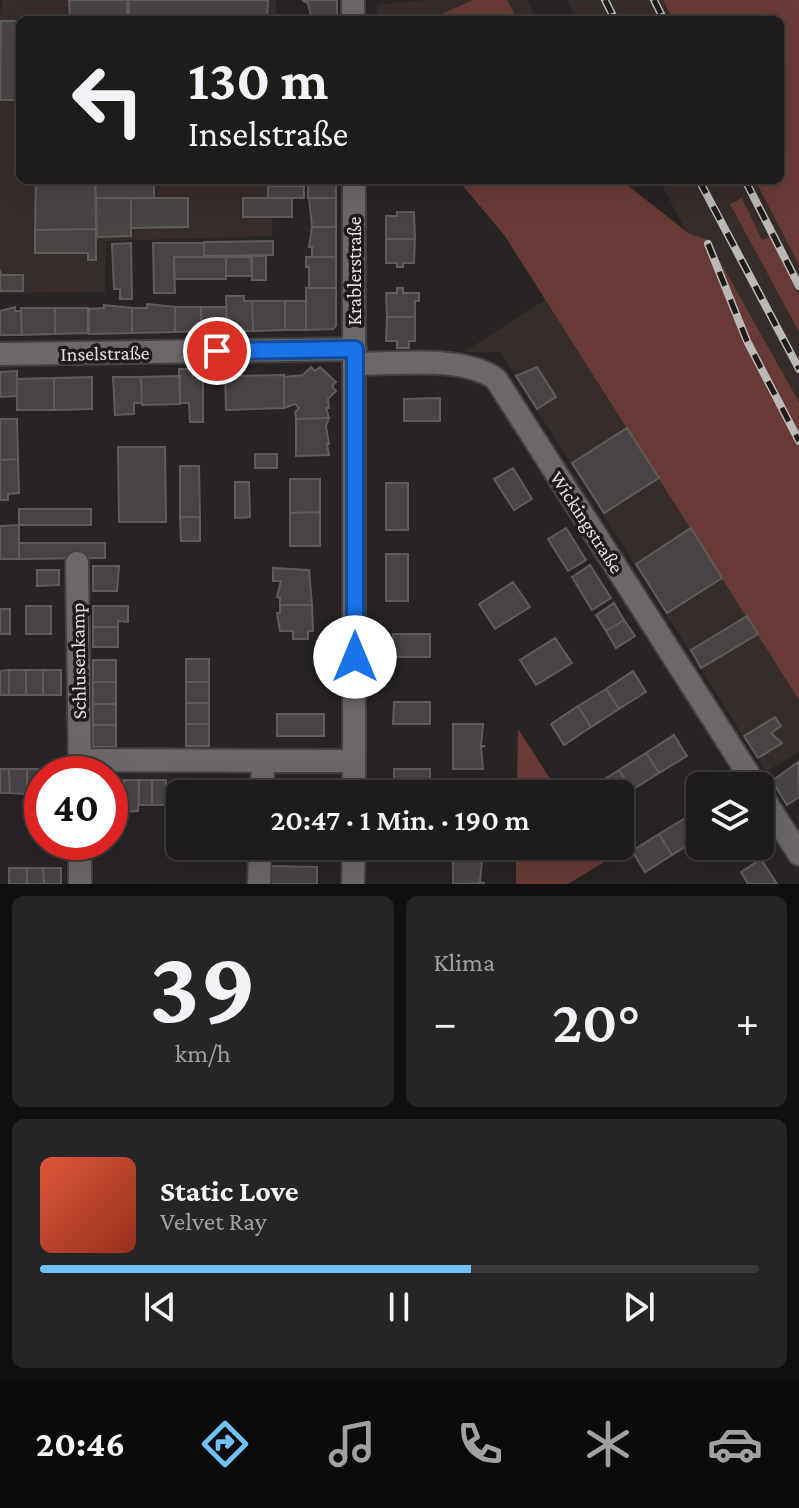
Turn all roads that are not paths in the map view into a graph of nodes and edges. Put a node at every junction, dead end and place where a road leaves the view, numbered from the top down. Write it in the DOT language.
graph roads {
  1 [pos="354,184"];
  2 [pos="0,354"];
  3 [pos="355,356"];
  4 [pos="77,563"];
  5 [pos="80,756"];
  6 [pos="263,761"];
  7 [pos="354,761"];
  8 [pos="128,765"];
  9 [pos="747,772"];
  10 [pos="262,780"];
  11 [pos="354,780"];
  12 [pos="774,815"];
  13 [pos="799,854"];
  14 [pos="80,860"];
  15 [pos="260,860"];
  16 [pos="354,860"];
  17 [pos="80,884"];
  18 [pos="259,884"];
  19 [pos="353,884"];
  1 -- 3 [label="street, Krablerstraße"];
  2 -- 3 [label="street, Inselstraße"];
  3 -- 7 [label="street, Krablerstraße"];
  3 -- 9 [label="street, Wickingstraße"];
  4 -- 5 [label="street, Schlusenkamp"];
  6 -- 7 [label="street, Schlusenkamp"];
  6 -- 8 [label="street, Schlusenkamp"];
  6 -- 10 [label="street"];
  7 -- 11 [label="street, Krablerstraße"];
  12 -- 13 [label="street"];
  14 -- 17 [label="street"];
  15 -- 18 [label="street"];
  16 -- 19 [label="street"];
}
